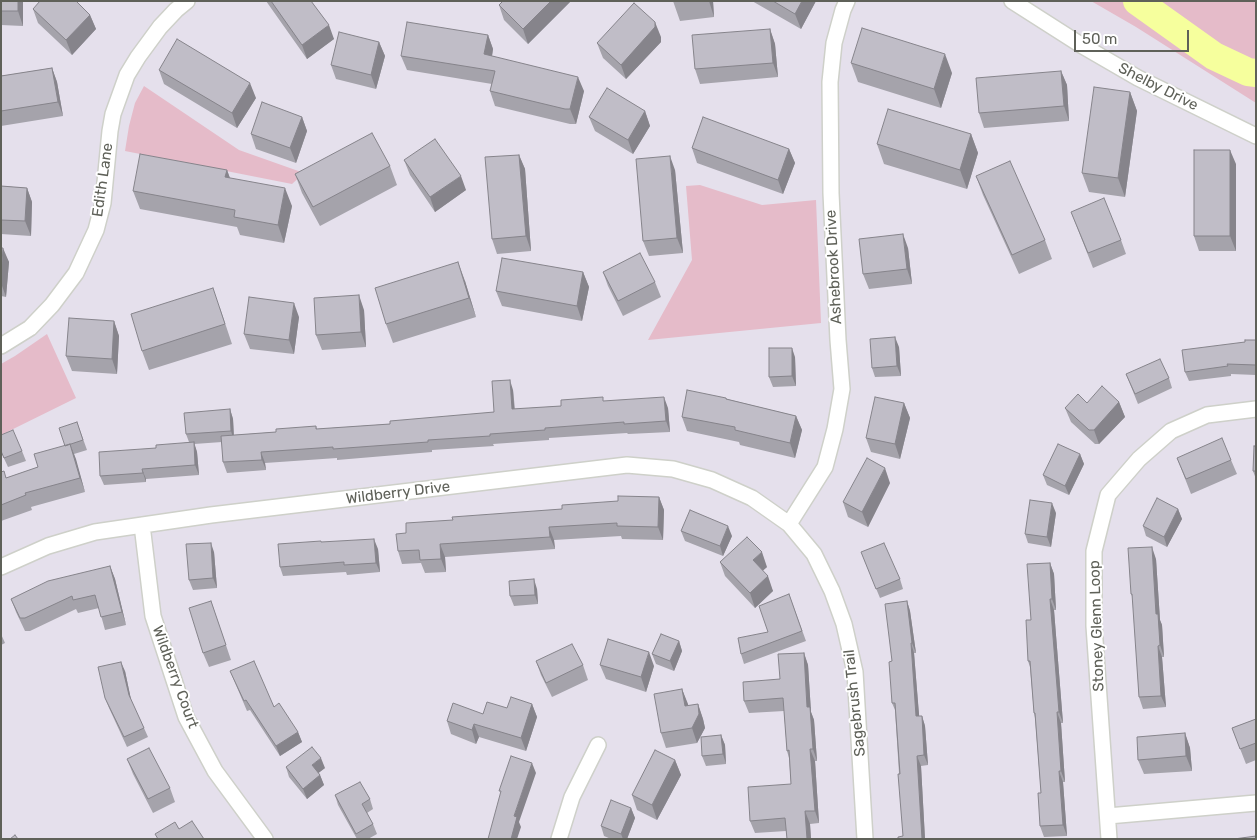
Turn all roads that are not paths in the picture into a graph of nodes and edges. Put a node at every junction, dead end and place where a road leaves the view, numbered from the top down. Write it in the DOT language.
graph roads {
  1 [pos="187,1"];
  2 [pos="847,1"];
  3 [pos="1012,1"];
  4 [pos="1256,136"];
  5 [pos="1,346"];
  6 [pos="1256,409"];
  7 [pos="789,524"];
  8 [pos="142,525"];
  9 [pos="1,567"];
  10 [pos="598,745"];
  11 [pos="1256,803"];
  12 [pos="1108,816"];
  13 [pos="265,839"];
  14 [pos="559,839"];
  15 [pos="865,839"];
  16 [pos="1109,839"];
  1 -- 5 [label="street, Edith Lane"];
  2 -- 7 [label="street, Ashebrook Drive"];
  3 -- 4 [label="street, Shelby Drive"];
  6 -- 12 [label="street, Stoney Glenn Loop"];
  7 -- 8 [label="street, Wildberry Drive"];
  7 -- 15 [label="street, Sagebrush Trail"];
  8 -- 9 [label="street, Wildberry Drive"];
  8 -- 13 [label="street, Wildberry Court"];
  10 -- 14 [label="street"];
  11 -- 12 [label="street"];
  12 -- 16 [label="street, Stoney Glenn Loop"];
}
